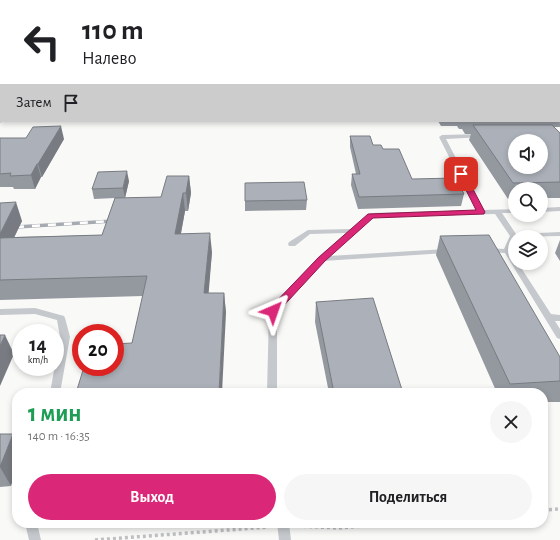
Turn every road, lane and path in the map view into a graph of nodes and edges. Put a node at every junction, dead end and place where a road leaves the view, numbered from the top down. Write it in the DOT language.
graph roads {
  1 [pos="487,136"];
  2 [pos="560,209"];
  3 [pos="548,210"];
  4 [pos="497,211"];
  5 [pos="508,211"];
  6 [pos="481,212"];
  7 [pos="510,230"];
  8 [pos="353,231"];
  9 [pos="560,234"];
  10 [pos="548,235"];
  11 [pos="292,244"];
  12 [pos="452,250"];
  13 [pos="479,250"];
  14 [pos="507,251"];
  15 [pos="322,260"];
  16 [pos="0,312"];
  17 [pos="548,317"];
  18 [pos="560,318"];
  19 [pos="560,336"];
  20 [pos="56,388"];
  21 [pos="272,388"];
  22 [pos="560,509"];
  23 [pos="548,510"];
  24 [pos="33,528"];
  25 [pos="236,528"];
  26 [pos="284,528"];
  27 [pos="35,540"];
  28 [pos="95,540"];
  29 [pos="285,540"];
  1 -- 6 [label="lane"];
  2 -- 3 [label="lane"];
  4 -- 5 [label="lane"];
  4 -- 6 [label="lane"];
  4 -- 7 [label="lane"];
  6 -- 8 [label="lane"];
  8 -- 11 [label="lane"];
  8 -- 15 [label="lane"];
  9 -- 10 [label="lane"];
  12 -- 15 [label="lane"];
  13 -- 14 [label="lane"];
  14 -- 17 [label="lane"];
  15 -- 21 [label="lane"];
  16 -- 20 [label="lane"];
  17 -- 18 [label="lane"];
  17 -- 19 [label="lane"];
  22 -- 23 [label="path"];
  24 -- 27 [label="lane"];
  25 -- 28 [label="path"];
  26 -- 29 [label="lane"];
}
